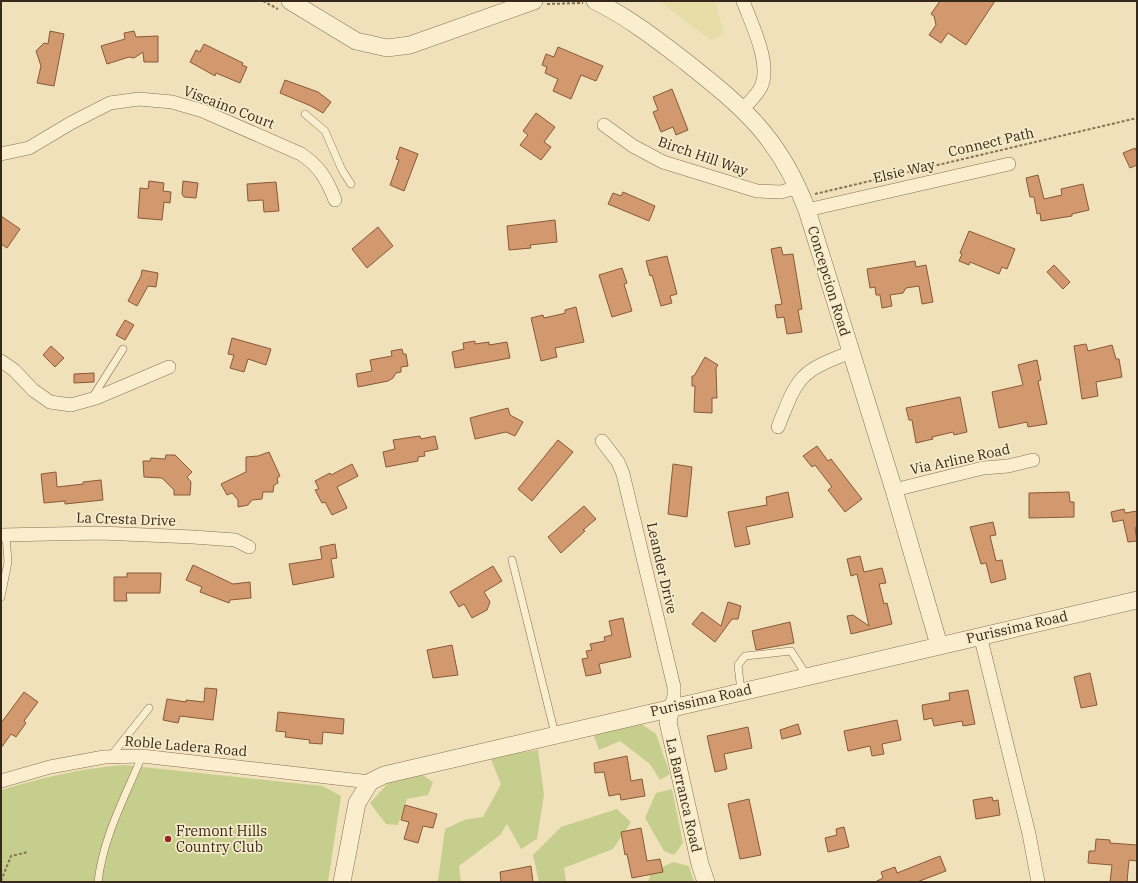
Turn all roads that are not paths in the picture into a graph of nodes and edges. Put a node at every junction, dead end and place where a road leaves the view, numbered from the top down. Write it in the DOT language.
graph roads {
  1 [pos="290,1"];
  2 [pos="534,1"];
  3 [pos="595,1"];
  4 [pos="743,1"];
  5 [pos="743,109"];
  6 [pos="305,114"];
  7 [pos="604,125"];
  8 [pos="1,154"];
  9 [pos="1009,164"];
  10 [pos="351,184"];
  11 [pos="803,198"];
  12 [pos="335,200"];
  13 [pos="123,349"];
  14 [pos="851,352"];
  15 [pos="1,361"];
  16 [pos="169,367"];
  17 [pos="92,398"];
  18 [pos="778,428"];
  19 [pos="602,441"];
  20 [pos="1033,460"];
  21 [pos="894,490"];
  22 [pos="3,535"];
  23 [pos="249,547"];
  24 [pos="512,560"];
  25 [pos="1,597"];
  26 [pos="1137,600"];
  27 [pos="980,636"];
  28 [pos="940,645"];
  29 [pos="808,676"];
  30 [pos="741,691"];
  31 [pos="671,707"];
  32 [pos="149,708"];
  33 [pos="555,734"];
  34 [pos="112,756"];
  35 [pos="142,756"];
  36 [pos="1,781"];
  37 [pos="370,782"];
  38 [pos="98,882"];
  39 [pos="342,882"];
  40 [pos="706,882"];
  41 [pos="1038,882"];
  1 -- 2 [label="street"];
  3 -- 5 [label="street, Concepcion Road"];
  4 -- 5 [label="street"];
  5 -- 11 [label="street, Concepcion Road"];
  6 -- 10 [label="lane"];
  7 -- 11 [label="street, Birch Hill Way"];
  8 -- 12 [label="street, Viscaino Court"];
  9 -- 11 [label="street, Elsie Way"];
  11 -- 14 [label="street, Concepcion Road"];
  13 -- 17 [label="lane"];
  14 -- 18 [label="street"];
  14 -- 21 [label="street, Concepcion Road"];
  15 -- 17 [label="street"];
  16 -- 17 [label="street"];
  19 -- 31 [label="street, Leander Drive"];
  20 -- 21 [label="street, Via Arline Road"];
  21 -- 28 [label="street, Concepcion Road"];
  22 -- 23 [label="street, La Cresta Drive"];
  22 -- 25 [label="lane"];
  24 -- 33 [label="lane"];
  26 -- 27 [label="street, Purissima Road"];
  27 -- 28 [label="street, Purissima Road"];
  27 -- 41 [label="street"];
  28 -- 29 [label="street, Purissima Road"];
  29 -- 30 [label="street, Purissima Road"];
  29 -- 30 [label="lane"];
  30 -- 31 [label="street, Purissima Road"];
  31 -- 33 [label="street, Purissima Road"];
  31 -- 40 [label="street, La Barranca Road"];
  32 -- 34 [label="lane"];
  33 -- 37 [label="street, Purissima Road"];
  34 -- 35 [label="street, Roble Ladera Road"];
  34 -- 36 [label="street, Roble Ladera Road"];
  35 -- 37 [label="street, Roble Ladera Road"];
  35 -- 38 [label="lane"];
  37 -- 39 [label="street"];
}
